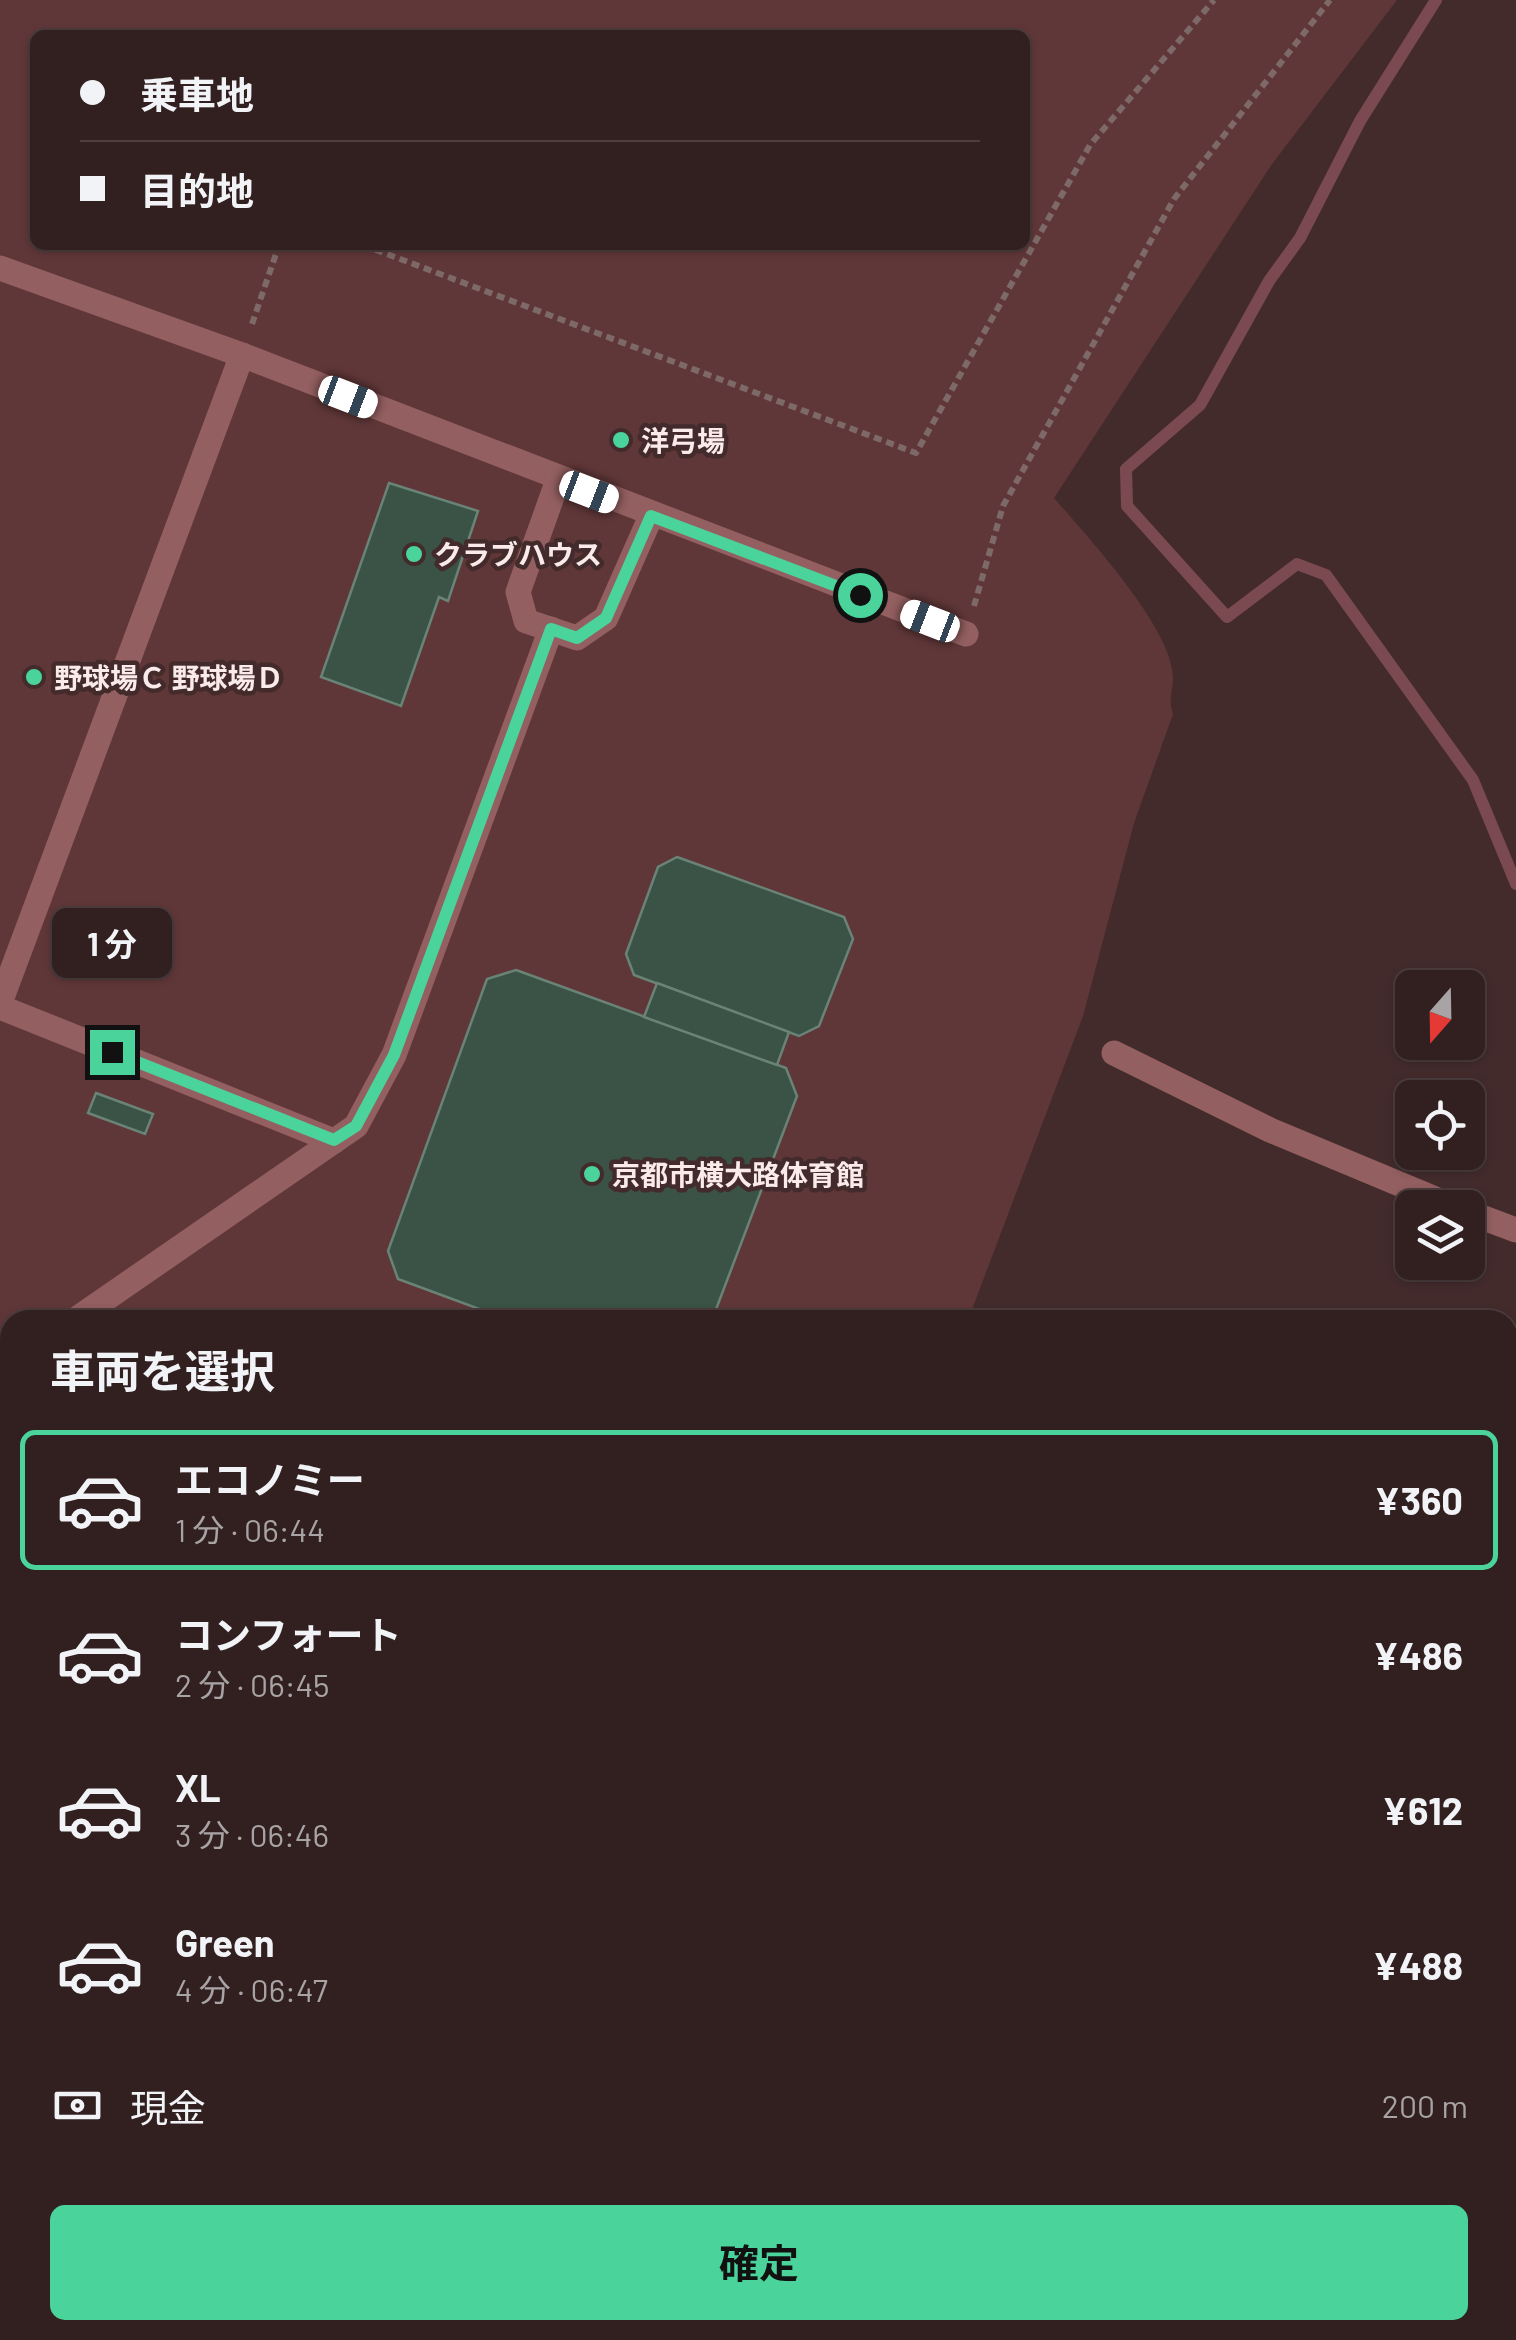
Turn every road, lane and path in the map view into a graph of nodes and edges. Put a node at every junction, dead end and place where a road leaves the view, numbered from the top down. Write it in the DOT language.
graph roads {
  1 [pos="1214,0"];
  2 [pos="1330,0"];
  3 [pos="277,250"];
  4 [pos="377,250"];
  5 [pos="0,268"];
  6 [pos="242,355"];
  7 [pos="558,480"];
  8 [pos="651,516"];
  9 [pos="551,629"];
  10 [pos="966,634"];
  11 [pos="0,1005"];
  12 [pos="1114,1054"];
  13 [pos="334,1140"];
  14 [pos="1413,1190"];
  15 [pos="1485,1218"];
  16 [pos="1516,1230"];
  17 [pos="90,1310"];
  1 -- 4 [label="path"];
  2 -- 10 [label="path"];
  3 -- 6 [label="path"];
  5 -- 6 [label="street"];
  6 -- 7 [label="street"];
  6 -- 11 [label="street"];
  7 -- 8 [label="street"];
  7 -- 9 [label="street"];
  8 -- 9 [label="street"];
  8 -- 10 [label="street"];
  9 -- 13 [label="street"];
  11 -- 13 [label="street"];
  12 -- 14 [label="street"];
  13 -- 17 [label="street"];
  15 -- 16 [label="street"];
}
